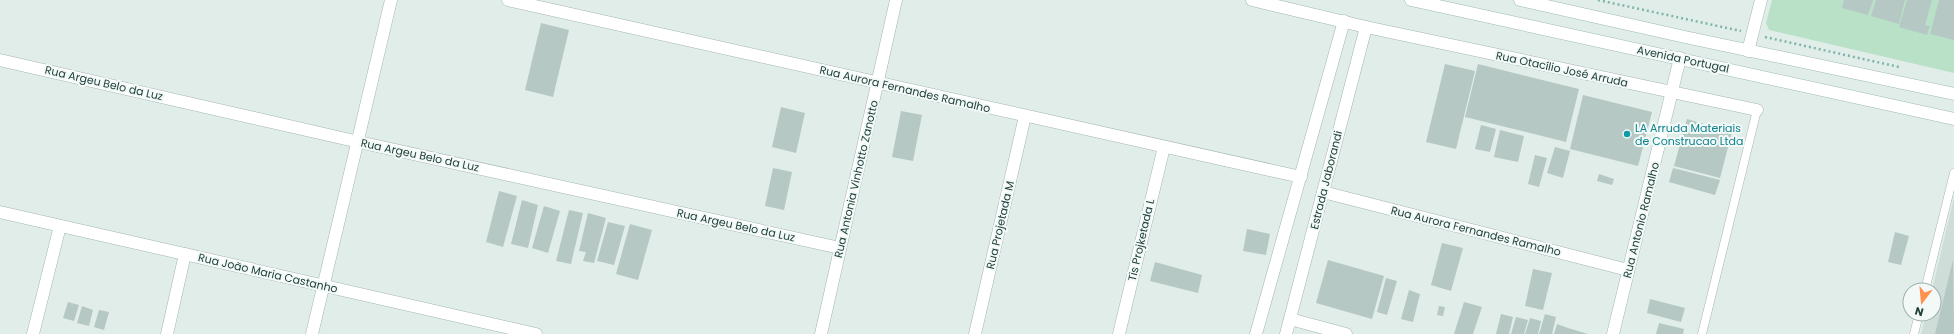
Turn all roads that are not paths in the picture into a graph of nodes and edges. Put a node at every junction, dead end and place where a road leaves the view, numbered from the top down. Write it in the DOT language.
graph roads {
  1 [pos="391,0"];
  2 [pos="508,0"];
  3 [pos="896,0"];
  4 [pos="1252,0"];
  5 [pos="1411,0"];
  6 [pos="1520,0"];
  7 [pos="1761,0"];
  8 [pos="1344,21"];
  9 [pos="1366,27"];
  10 [pos="1748,51"];
  11 [pos="1680,58"];
  12 [pos="0,60"];
  13 [pos="878,83"];
  14 [pos="1672,93"];
  15 [pos="1954,94"];
  16 [pos="1757,110"];
  17 [pos="1025,116"];
  18 [pos="1954,119"];
  19 [pos="359,142"];
  20 [pos="1164,147"];
  21 [pos="1954,173"];
  22 [pos="1301,178"];
  23 [pos="1323,192"];
  24 [pos="0,212"];
  25 [pos="60,226"];
  26 [pos="840,248"];
  27 [pos="185,254"];
  28 [pos="1628,270"];
  29 [pos="1927,282"];
  30 [pos="323,286"];
  31 [pos="1290,319"];
  32 [pos="1917,322"];
  33 [pos="489,329"];
  34 [pos="34,334"];
  35 [pos="167,334"];
  36 [pos="312,334"];
  37 [pos="536,334"];
  38 [pos="821,334"];
  39 [pos="975,334"];
  40 [pos="1119,334"];
  41 [pos="1256,334"];
  42 [pos="1286,334"];
  43 [pos="1346,334"];
  44 [pos="1613,334"];
  45 [pos="1702,334"];
  46 [pos="1914,334"];
  1 -- 19 [label="street"];
  2 -- 13 [label="street, Rua Aurora Fernandes Ramalho"];
  3 -- 13 [label="street, Rua Antonia Vinhotto Zanotto"];
  4 -- 8 [label="street, Rua Otacílio José Arruda"];
  5 -- 11 [label="street, Avenida Portugal"];
  6 -- 10 [label="street, Avenida Portugal"];
  7 -- 10 [label="street"];
  8 -- 9 [label="street, Rua Otacílio José Arruda"];
  8 -- 22 [label="street"];
  9 -- 14 [label="street, Rua Otacílio José Arruda"];
  9 -- 23 [label="street, Estrada Jaborandi"];
  10 -- 15 [label="street, Avenida Portugal"];
  11 -- 14 [label="street, Rua Antonio Ramalho"];
  11 -- 18 [label="street, Avenida Portugal"];
  12 -- 19 [label="street, Rua Argeu Belo da Luz"];
  13 -- 17 [label="street, Rua Aurora Fernandes Ramalho"];
  13 -- 26 [label="street, Rua Antonia Vinhotto Zanotto"];
  14 -- 16 [label="street, Rua Otacílio José Arruda"];
  14 -- 28 [label="street, Rua Antonio Ramalho"];
  16 -- 45 [label="lane"];
  17 -- 20 [label="street, Rua Aurora Fernandes Ramalho"];
  17 -- 39 [label="street, Rua Projetada M"];
  19 -- 26 [label="street, Rua Argeu Belo da Luz"];
  19 -- 30 [label="street"];
  20 -- 22 [label="street, Rua Aurora Fernandes Ramalho"];
  20 -- 40 [label="street, Tis Projketada L"];
  21 -- 29 [label="lane"];
  22 -- 41 [label="street"];
  23 -- 28 [label="street, Rua Aurora Fernandes Ramalho"];
  23 -- 31 [label="street, Estrada Jaborandi"];
  24 -- 25 [label="street, Rua João Maria Castanho"];
  25 -- 27 [label="street, Rua João Maria Castanho"];
  25 -- 34 [label="street"];
  26 -- 38 [label="street, Rua Antonia Vinhotto Zanotto"];
  27 -- 30 [label="street, Rua João Maria Castanho"];
  27 -- 35 [label="street"];
  28 -- 44 [label="street, Rua Antonio Ramalho"];
  30 -- 33 [label="street, Rua João Maria Castanho"];
  30 -- 36 [label="street"];
  31 -- 42 [label="street, Estrada Jaborandi"];
  31 -- 43 [label="street"];
  32 -- 46 [label="lane"];
  33 -- 37 [label="street, Rua João Maria Castanho"];
}
